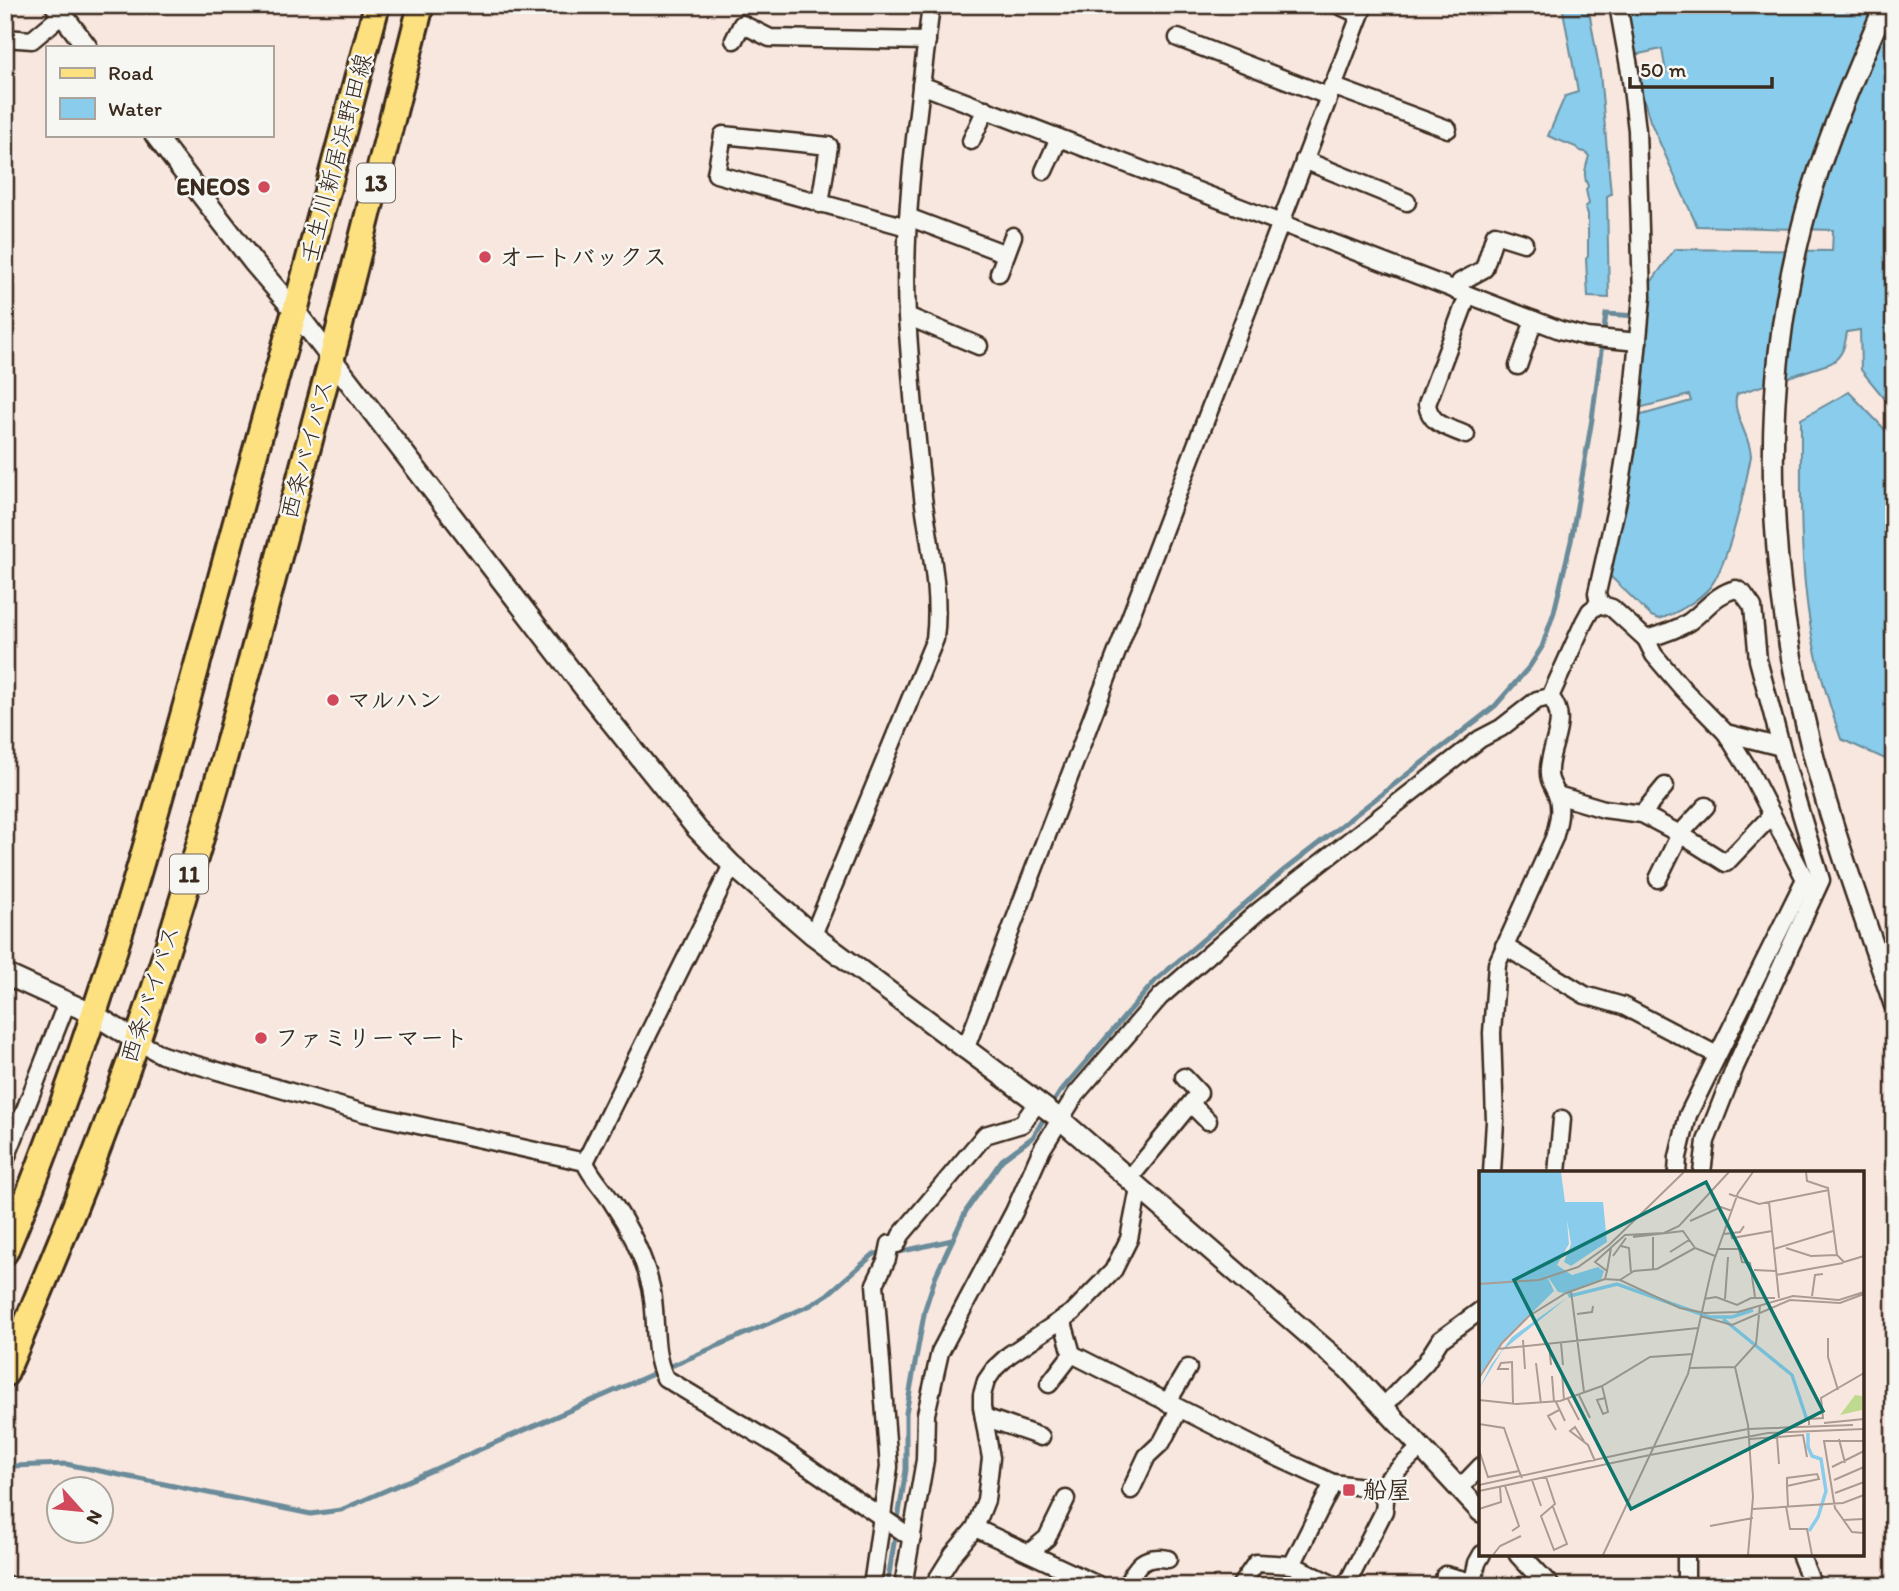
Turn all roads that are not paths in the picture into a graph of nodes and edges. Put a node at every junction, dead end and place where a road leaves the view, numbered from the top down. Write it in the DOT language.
graph roads {
  1 [pos="377,5"];
  2 [pos="421,5"];
  3 [pos="931,5"];
  4 [pos="1338,5"];
  5 [pos="1618,5"];
  6 [pos="1885,5"];
  7 [pos="59,10"];
  8 [pos="1362,10"];
  9 [pos="5,38"];
  10 [pos="1178,38"];
  11 [pos="734,40"];
  12 [pos="927,41"];
  13 [pos="86,46"];
  14 [pos="921,85"];
  15 [pos="1330,91"];
  16 [pos="986,110"];
  17 [pos="1448,129"];
  18 [pos="156,136"];
  19 [pos="1059,138"];
  20 [pos="971,141"];
  21 [pos="1304,160"];
  22 [pos="1044,171"];
  23 [pos="1406,202"];
  24 [pos="820,204"];
  25 [pos="908,222"];
  26 [pos="1280,224"];
  27 [pos="1013,236"];
  28 [pos="1524,243"];
  29 [pos="1006,254"];
  30 [pos="999,272"];
  31 [pos="1462,293"];
  32 [pos="295,311"];
  33 [pos="907,316"];
  34 [pos="1534,320"];
  35 [pos="1638,342"];
  36 [pos="979,346"];
  37 [pos="331,360"];
  38 [pos="1518,366"];
  39 [pos="1466,435"];
  40 [pos="1599,604"];
  41 [pos="1646,639"];
  42 [pos="1550,697"];
  43 [pos="1726,733"];
  44 [pos="1781,747"];
  45 [pos="1665,786"];
  46 [pos="1557,795"];
  47 [pos="1706,806"];
  48 [pos="1642,814"];
  49 [pos="1772,815"];
  50 [pos="1680,834"];
  51 [pos="732,864"];
  52 [pos="1658,879"];
  53 [pos="813,935"];
  54 [pos="1504,946"];
  55 [pos="5,974"];
  56 [pos="67,1002"];
  57 [pos="1894,1004"];
  58 [pos="95,1015"];
  59 [pos="137,1041"];
  60 [pos="965,1050"];
  61 [pos="1717,1055"];
  62 [pos="1184,1077"];
  63 [pos="1191,1104"];
  64 [pos="1048,1111"];
  65 [pos="1562,1119"];
  66 [pos="1208,1121"];
  67 [pos="5,1161"];
  68 [pos="585,1162"];
  69 [pos="1492,1171"];
  70 [pos="1557,1171"];
  71 [pos="1677,1171"];
  72 [pos="1702,1171"];
  73 [pos="1134,1183"];
  74 [pos="5,1252"];
  75 [pos="1479,1311"];
  76 [pos="1062,1319"];
  77 [pos="1072,1354"];
  78 [pos="1188,1368"];
  79 [pos="5,1374"];
  80 [pos="1049,1384"];
  81 [pos="1173,1406"];
  82 [pos="1383,1407"];
  83 [pos="984,1417"];
  84 [pos="1041,1437"];
  85 [pos="1420,1448"];
  86 [pos="1479,1468"];
  87 [pos="1333,1483"];
  88 [pos="1378,1489"];
  89 [pos="1459,1489"];
  90 [pos="1131,1490"];
  91 [pos="1066,1499"];
  92 [pos="1479,1510"];
  93 [pos="886,1521"];
  94 [pos="975,1528"];
  95 [pos="909,1537"];
  96 [pos="1029,1553"];
  97 [pos="1481,1556"];
  98 [pos="1522,1556"];
  99 [pos="1686,1556"];
  100 [pos="1801,1556"];
  101 [pos="1168,1559"];
  102 [pos="1292,1565"];
  103 [pos="1472,1584"];
  104 [pos="872,1586"];
  105 [pos="903,1586"];
  106 [pos="933,1586"];
  107 [pos="1100,1586"];
  108 [pos="1126,1586"];
  109 [pos="1240,1586"];
  110 [pos="1338,1586"];
  111 [pos="1442,1586"];
  112 [pos="1549,1586"];
  113 [pos="1686,1586"];
  114 [pos="1813,1586"];
  1 -- 32 [label="main road, 壬生川新居浜野田線 / 13"];
  2 -- 37 [label="main road, 壬生川新居浜野田線 / 13"];
  3 -- 12 [label="street"];
  4 -- 8 [label="street"];
  5 -- 35 [label="street"];
  6 -- 57 [label="street"];
  7 -- 9 [label="street"];
  7 -- 13 [label="street"];
  8 -- 15 [label="street"];
  10 -- 15 [label="street"];
  11 -- 12 [label="street"];
  12 -- 14 [label="street"];
  14 -- 16 [label="street"];
  14 -- 25 [label="street"];
  15 -- 17 [label="street"];
  15 -- 21 [label="street"];
  16 -- 19 [label="street"];
  16 -- 20 [label="street"];
  18 -- 32 [label="street"];
  19 -- 22 [label="street"];
  19 -- 26 [label="street"];
  21 -- 23 [label="street"];
  21 -- 26 [label="street"];
  24 -- 24 [label="street"];
  24 -- 25 [label="street"];
  25 -- 29 [label="street"];
  25 -- 33 [label="street"];
  26 -- 31 [label="street"];
  26 -- 60 [label="street"];
  27 -- 29 [label="street"];
  28 -- 31 [label="street"];
  29 -- 30 [label="street"];
  31 -- 34 [label="street"];
  31 -- 39 [label="street"];
  32 -- 37 [label="street"];
  32 -- 58 [label="main road, 西条バイパス / 11"];
  33 -- 36 [label="street"];
  33 -- 53 [label="street"];
  34 -- 35 [label="street"];
  34 -- 38 [label="street"];
  35 -- 40 [label="street"];
  37 -- 51 [label="street"];
  37 -- 59 [label="main road, 西条バイパス / 11"];
  40 -- 41 [label="street"];
  40 -- 42 [label="street"];
  41 -- 43 [label="street"];
  41 -- 44 [label="street"];
  42 -- 46 [label="street"];
  42 -- 64 [label="street"];
  43 -- 44 [label="street"];
  43 -- 49 [label="street"];
  44 -- 72 [label="street"];
  45 -- 48 [label="street"];
  46 -- 48 [label="street"];
  46 -- 54 [label="street"];
  47 -- 50 [label="street"];
  48 -- 50 [label="street"];
  49 -- 50 [label="street"];
  49 -- 61 [label="street"];
  50 -- 52 [label="street"];
  51 -- 53 [label="street"];
  51 -- 68 [label="street"];
  53 -- 60 [label="street"];
  54 -- 61 [label="street"];
  54 -- 69 [label="street"];
  55 -- 56 [label="street"];
  56 -- 58 [label="street"];
  56 -- 67 [label="street"];
  58 -- 59 [label="street"];
  58 -- 74 [label="main road, 西条バイパス / 11"];
  59 -- 68 [label="street"];
  59 -- 79 [label="main road, 西条バイパス / 11"];
  60 -- 64 [label="street"];
  61 -- 71 [label="street"];
  62 -- 63 [label="street"];
  63 -- 66 [label="street"];
  63 -- 73 [label="street"];
  64 -- 73 [label="street"];
  64 -- 93 [label="street"];
  64 -- 95 [label="street"];
  65 -- 70 [label="street"];
  68 -- 93 [label="street"];
  73 -- 76 [label="street"];
  73 -- 82 [label="street"];
  75 -- 82 [label="street"];
  76 -- 77 [label="street"];
  76 -- 83 [label="street"];
  77 -- 80 [label="street"];
  77 -- 81 [label="street"];
  78 -- 81 [label="street"];
  81 -- 87 [label="street"];
  81 -- 90 [label="street"];
  82 -- 85 [label="street"];
  83 -- 84 [label="street"];
  83 -- 94 [label="street"];
  85 -- 88 [label="street"];
  85 -- 89 [label="street"];
  86 -- 89 [label="street"];
  87 -- 88 [label="street"];
  87 -- 102 [label="street"];
  88 -- 110 [label="street"];
  89 -- 92 [label="street"];
  91 -- 96 [label="street"];
  93 -- 95 [label="street"];
  93 -- 104 [label="street"];
  94 -- 96 [label="street"];
  94 -- 106 [label="street"];
  95 -- 105 [label="street"];
  96 -- 107 [label="street"];
  97 -- 103 [label="street"];
  98 -- 112 [label="street"];
  99 -- 113 [label="street"];
  100 -- 114 [label="street"];
  101 -- 108 [label="street"];
  102 -- 109 [label="street"];
  102 -- 110 [label="street"];
  103 -- 111 [label="street"];
}
